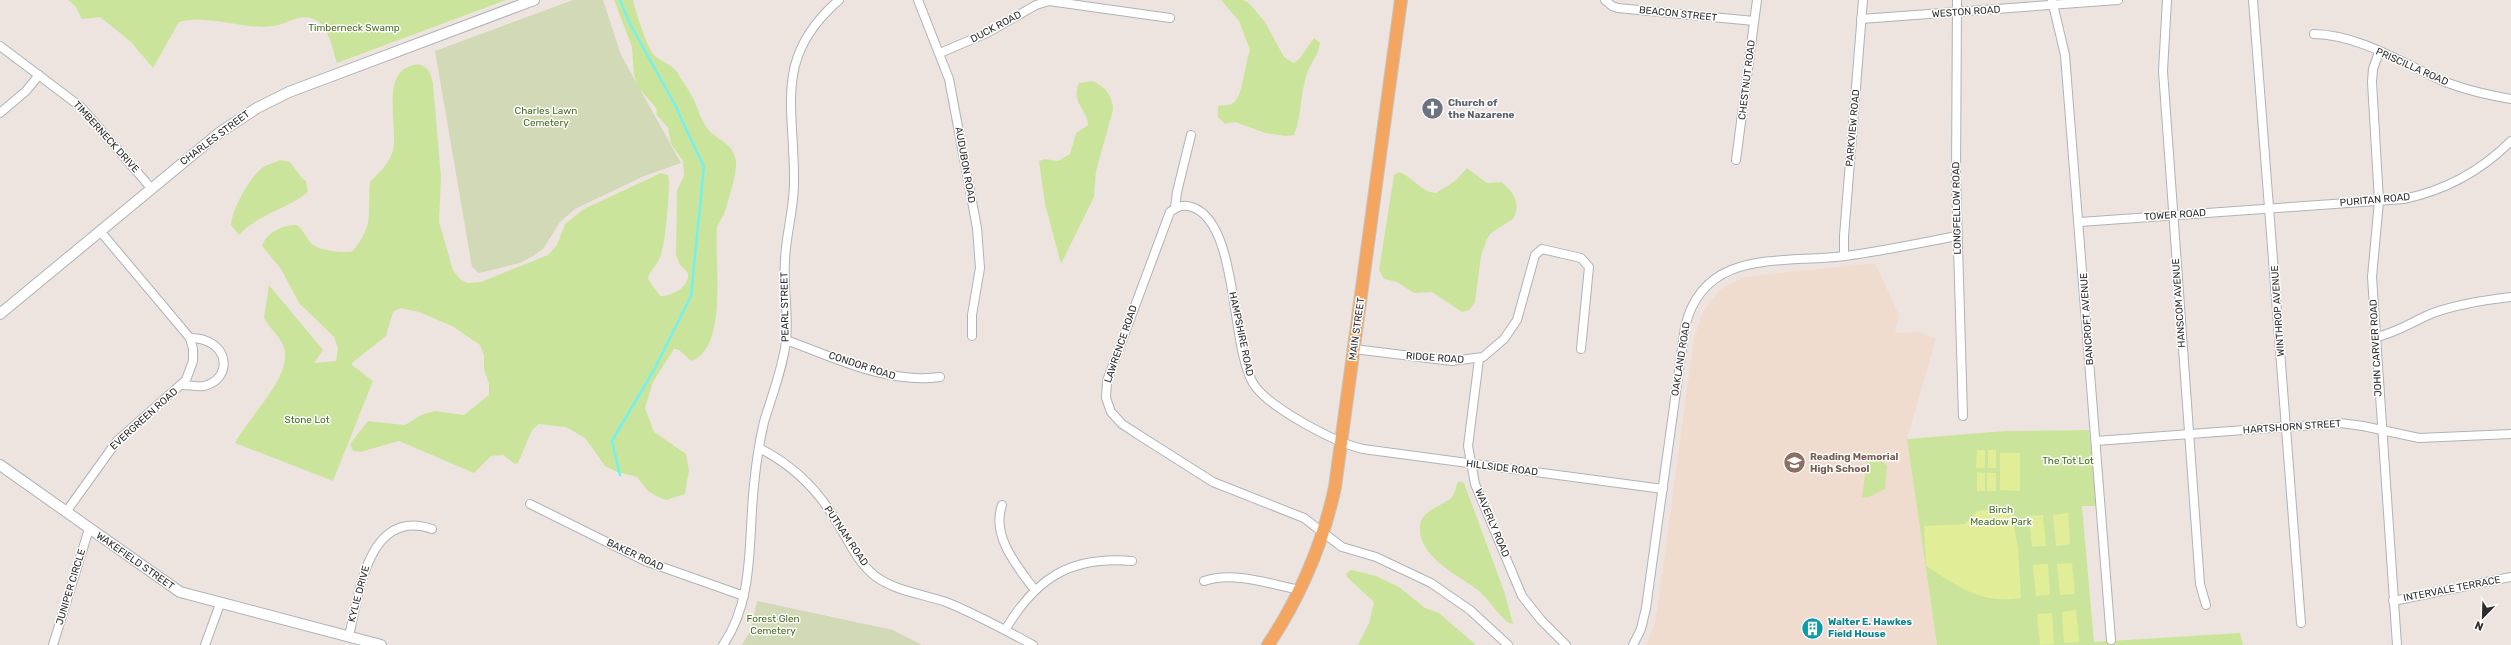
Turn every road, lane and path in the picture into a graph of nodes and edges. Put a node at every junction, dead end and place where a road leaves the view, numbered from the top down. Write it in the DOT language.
graph roads {
  1 [pos="534,0"];
  2 [pos="839,0"];
  3 [pos="918,0"];
  4 [pos="1401,0"];
  5 [pos="1605,0"];
  6 [pos="1757,0"];
  7 [pos="1863,0"];
  8 [pos="1956,0"];
  9 [pos="2118,0"];
  10 [pos="2167,0"];
  11 [pos="2253,0"];
  12 [pos="2052,3"];
  13 [pos="1957,13"];
  14 [pos="1170,18"];
  15 [pos="1862,19"];
  16 [pos="1754,21"];
  17 [pos="2314,34"];
  18 [pos="0,46"];
  19 [pos="2379,52"];
  20 [pos="940,53"];
  21 [pos="39,75"];
  22 [pos="2511,99"];
  23 [pos="0,113"];
  24 [pos="1191,135"];
  25 [pos="2511,141"];
  26 [pos="1736,160"];
  27 [pos="151,188"];
  28 [pos="2379,201"];
  29 [pos="1175,208"];
  30 [pos="2270,209"];
  31 [pos="2173,216"];
  32 [pos="2080,222"];
  33 [pos="100,231"];
  34 [pos="1957,236"];
  35 [pos="1844,256"];
  36 [pos="2511,297"];
  37 [pos="0,314"];
  38 [pos="972,336"];
  39 [pos="2376,337"];
  40 [pos="190,338"];
  41 [pos="786,340"];
  42 [pos="1354,349"];
  43 [pos="1581,349"];
  44 [pos="1479,359"];
  45 [pos="940,377"];
  46 [pos="182,385"];
  47 [pos="1963,416"];
  48 [pos="2287,427"];
  49 [pos="2381,431"];
  50 [pos="2511,434"];
  51 [pos="2190,435"];
  52 [pos="2096,441"];
  53 [pos="1342,442"];
  54 [pos="759,448"];
  55 [pos="1470,464"];
  56 [pos="0,465"];
  57 [pos="1663,489"];
  58 [pos="530,504"];
  59 [pos="1002,505"];
  60 [pos="66,512"];
  61 [pos="90,529"];
  62 [pos="432,529"];
  63 [pos="1323,532"];
  64 [pos="1132,562"];
  65 [pos="2511,577"];
  66 [pos="1204,581"];
  67 [pos="1034,589"];
  68 [pos="1300,590"];
  69 [pos="744,596"];
  70 [pos="2393,601"];
  71 [pos="220,604"];
  72 [pos="2206,605"];
  73 [pos="2301,623"];
  74 [pos="1004,630"];
  75 [pos="348,636"];
  76 [pos="2111,640"];
  77 [pos="53,645"];
  78 [pos="206,645"];
  79 [pos="381,645"];
  80 [pos="723,645"];
  81 [pos="1033,645"];
  82 [pos="1268,645"];
  83 [pos="1508,645"];
  84 [pos="1566,645"];
  85 [pos="1633,645"];
  86 [pos="2397,645"];
  1 -- 27 [label="street, CHARLES STREET"];
  2 -- 41 [label="street, PEARL STREET"];
  3 -- 20 [label="street, AUDUBON ROAD"];
  4 -- 42 [label="main road, MAIN STREET"];
  5 -- 16 [label="street, BEACON STREET"];
  6 -- 16 [label="street, CHESTNUT ROAD"];
  7 -- 15 [label="street, PARKVIEW ROAD"];
  8 -- 13 [label="street, LONGFELLOW ROAD"];
  9 -- 12 [label="street, WESTON ROAD"];
  10 -- 31 [label="street, HANSCOM AVENUE"];
  11 -- 30 [label="street, WINTHROP AVENUE"];
  12 -- 13 [label="street, WESTON ROAD"];
  12 -- 32 [label="street, BANCROFT AVENUE"];
  13 -- 15 [label="street, WESTON ROAD"];
  13 -- 34 [label="street, LONGFELLOW ROAD"];
  14 -- 20 [label="street, DUCK ROAD"];
  15 -- 35 [label="street, PARKVIEW ROAD"];
  16 -- 26 [label="street, CHESTNUT ROAD"];
  17 -- 19 [label="street, PRISCILLA ROAD"];
  18 -- 21 [label="street, TIMBERNECK DRIVE"];
  19 -- 22 [label="street, PRISCILLA ROAD"];
  19 -- 28 [label="street, JOHN CARVER ROAD"];
  20 -- 38 [label="street, AUDUBON ROAD"];
  21 -- 23 [label="street"];
  21 -- 27 [label="street, TIMBERNECK DRIVE"];
  24 -- 29 [label="street, LAWRENCE ROAD"];
  25 -- 28 [label="street, PURITAN ROAD"];
  27 -- 33 [label="street, CHARLES STREET"];
  28 -- 30 [label="street, PURITAN ROAD"];
  28 -- 39 [label="street, JOHN CARVER ROAD"];
  29 -- 53 [label="street, HAMPSHIRE ROAD"];
  29 -- 63 [label="street, LAWRENCE ROAD"];
  30 -- 31 [label="street, TOWER ROAD"];
  30 -- 48 [label="street, WINTHROP AVENUE"];
  31 -- 32 [label="street, TOWER ROAD"];
  31 -- 51 [label="street, HANSCOM AVENUE"];
  32 -- 52 [label="street, BANCROFT AVENUE"];
  33 -- 37 [label="street, CHARLES STREET"];
  33 -- 40 [label="street"];
  34 -- 35 [label="street, OAKLAND ROAD"];
  34 -- 47 [label="street, LONGFELLOW ROAD"];
  35 -- 57 [label="street, OAKLAND ROAD"];
  36 -- 39 [label="street"];
  39 -- 49 [label="street, JOHN CARVER ROAD"];
  40 -- 46 [label="street, EVERGREEN ROAD"];
  40 -- 46 [label="street, EVERGREEN ROAD"];
  41 -- 45 [label="street, CONDOR ROAD"];
  41 -- 54 [label="street, PEARL STREET"];
  42 -- 44 [label="street, RIDGE ROAD"];
  42 -- 53 [label="main road, MAIN STREET"];
  43 -- 44 [label="street, RIDGE ROAD"];
  44 -- 55 [label="street, WAVERLY ROAD"];
  46 -- 60 [label="street, EVERGREEN ROAD"];
  48 -- 49 [label="street, HARTSHORN STREET"];
  48 -- 51 [label="street, HARTSHORN STREET"];
  48 -- 73 [label="street, WINTHROP AVENUE"];
  49 -- 50 [label="street, HARTSHORN STREET"];
  49 -- 70 [label="street, JOHN CARVER ROAD"];
  51 -- 52 [label="street, HARTSHORN STREET"];
  51 -- 72 [label="street, HANSCOM AVENUE"];
  52 -- 76 [label="street, BANCROFT AVENUE"];
  53 -- 55 [label="street, HILLSIDE ROAD"];
  53 -- 63 [label="main road, MAIN STREET"];
  54 -- 69 [label="street, PEARL STREET"];
  54 -- 74 [label="street, PUTNAM ROAD"];
  55 -- 57 [label="street, HILLSIDE ROAD"];
  55 -- 84 [label="street, WAVERLY ROAD"];
  56 -- 60 [label="street, WAKEFIELD STREET"];
  57 -- 85 [label="street, OAKLAND ROAD"];
  58 -- 69 [label="street, BAKER ROAD"];
  59 -- 67 [label="street"];
  60 -- 61 [label="street, WAKEFIELD STREET"];
  61 -- 71 [label="street, WAKEFIELD STREET"];
  61 -- 77 [label="street, JUNIPER CIRCLE"];
  62 -- 75 [label="street, KYLIE DRIVE"];
  63 -- 68 [label="main road, MAIN STREET"];
  63 -- 83 [label="street, LAWRENCE ROAD"];
  64 -- 67 [label="street"];
  65 -- 70 [label="street, INTERVALE TERRACE"];
  66 -- 68 [label="street"];
  67 -- 74 [label="street"];
  68 -- 82 [label="main road, MAIN STREET"];
  69 -- 80 [label="street, PEARL STREET"];
  70 -- 86 [label="street, JOHN CARVER ROAD"];
  71 -- 75 [label="street, WAKEFIELD STREET"];
  71 -- 78 [label="street"];
  74 -- 81 [label="street, PUTNAM ROAD"];
  75 -- 79 [label="street, WAKEFIELD STREET"];
}
